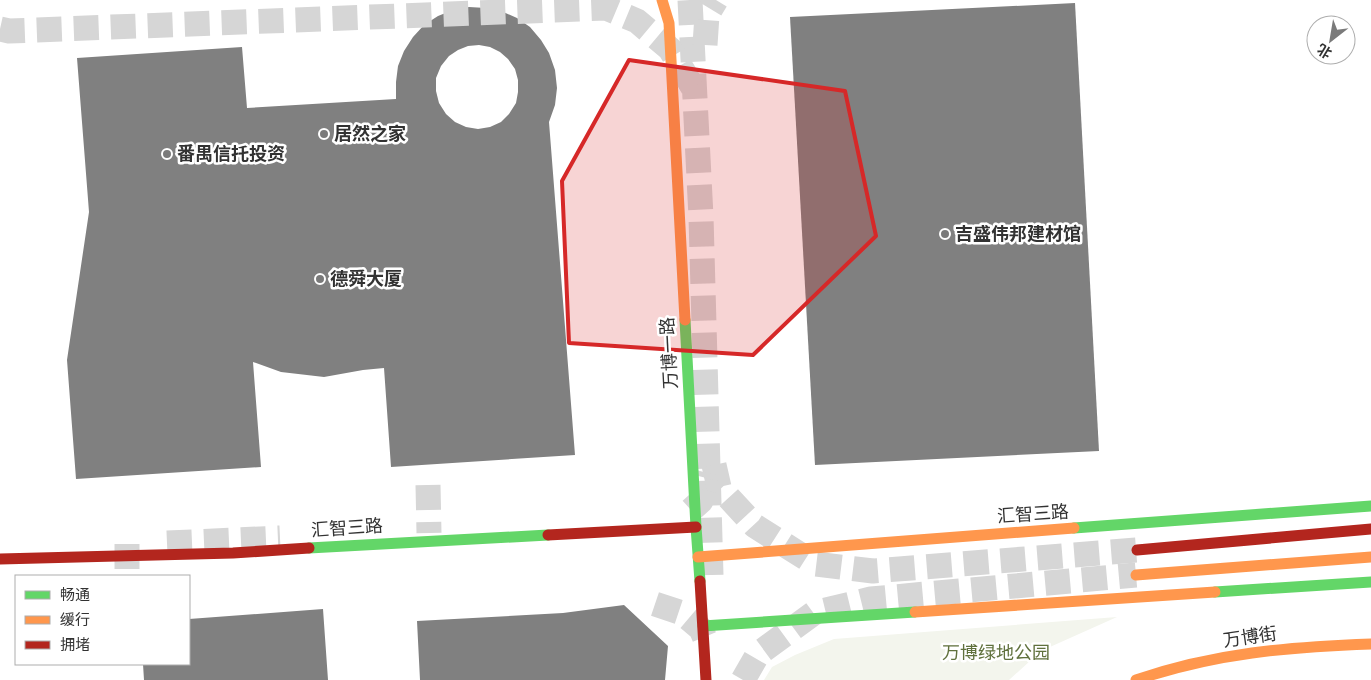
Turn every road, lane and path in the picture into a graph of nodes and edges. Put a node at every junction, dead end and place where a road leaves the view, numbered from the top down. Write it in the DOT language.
graph roads {
  1 [pos="662,0"];
  2 [pos="678,8"];
  3 [pos="669,24"];
  4 [pos="1371,506"];
  5 [pos="696,527"];
  6 [pos="1371,529"];
  7 [pos="1137,550"];
  8 [pos="698,556"];
  9 [pos="1371,557"];
  10 [pos="0,559"];
  11 [pos="1136,575"];
  12 [pos="1371,582"];
  13 [pos="703,626"];
  14 [pos="1371,644"];
  15 [pos="706,680"];
  16 [pos="1136,680"];
  1 -- 3 [label="street, 万博一路"];
  2 -- 3 [label="street"];
  3 -- 5 [label="street, 万博一路"];
  4 -- 8 [label="street, 汇智三路"];
  5 -- 8 [label="street, 万博一路"];
  5 -- 10 [label="street, 汇智三路"];
  6 -- 7 [label="street"];
  8 -- 13 [label="street, 万博一路"];
  9 -- 11 [label="street"];
  12 -- 13 [label="street"];
  13 -- 15 [label="street, 万博一路"];
  14 -- 16 [label="street, 万博街"];
}
